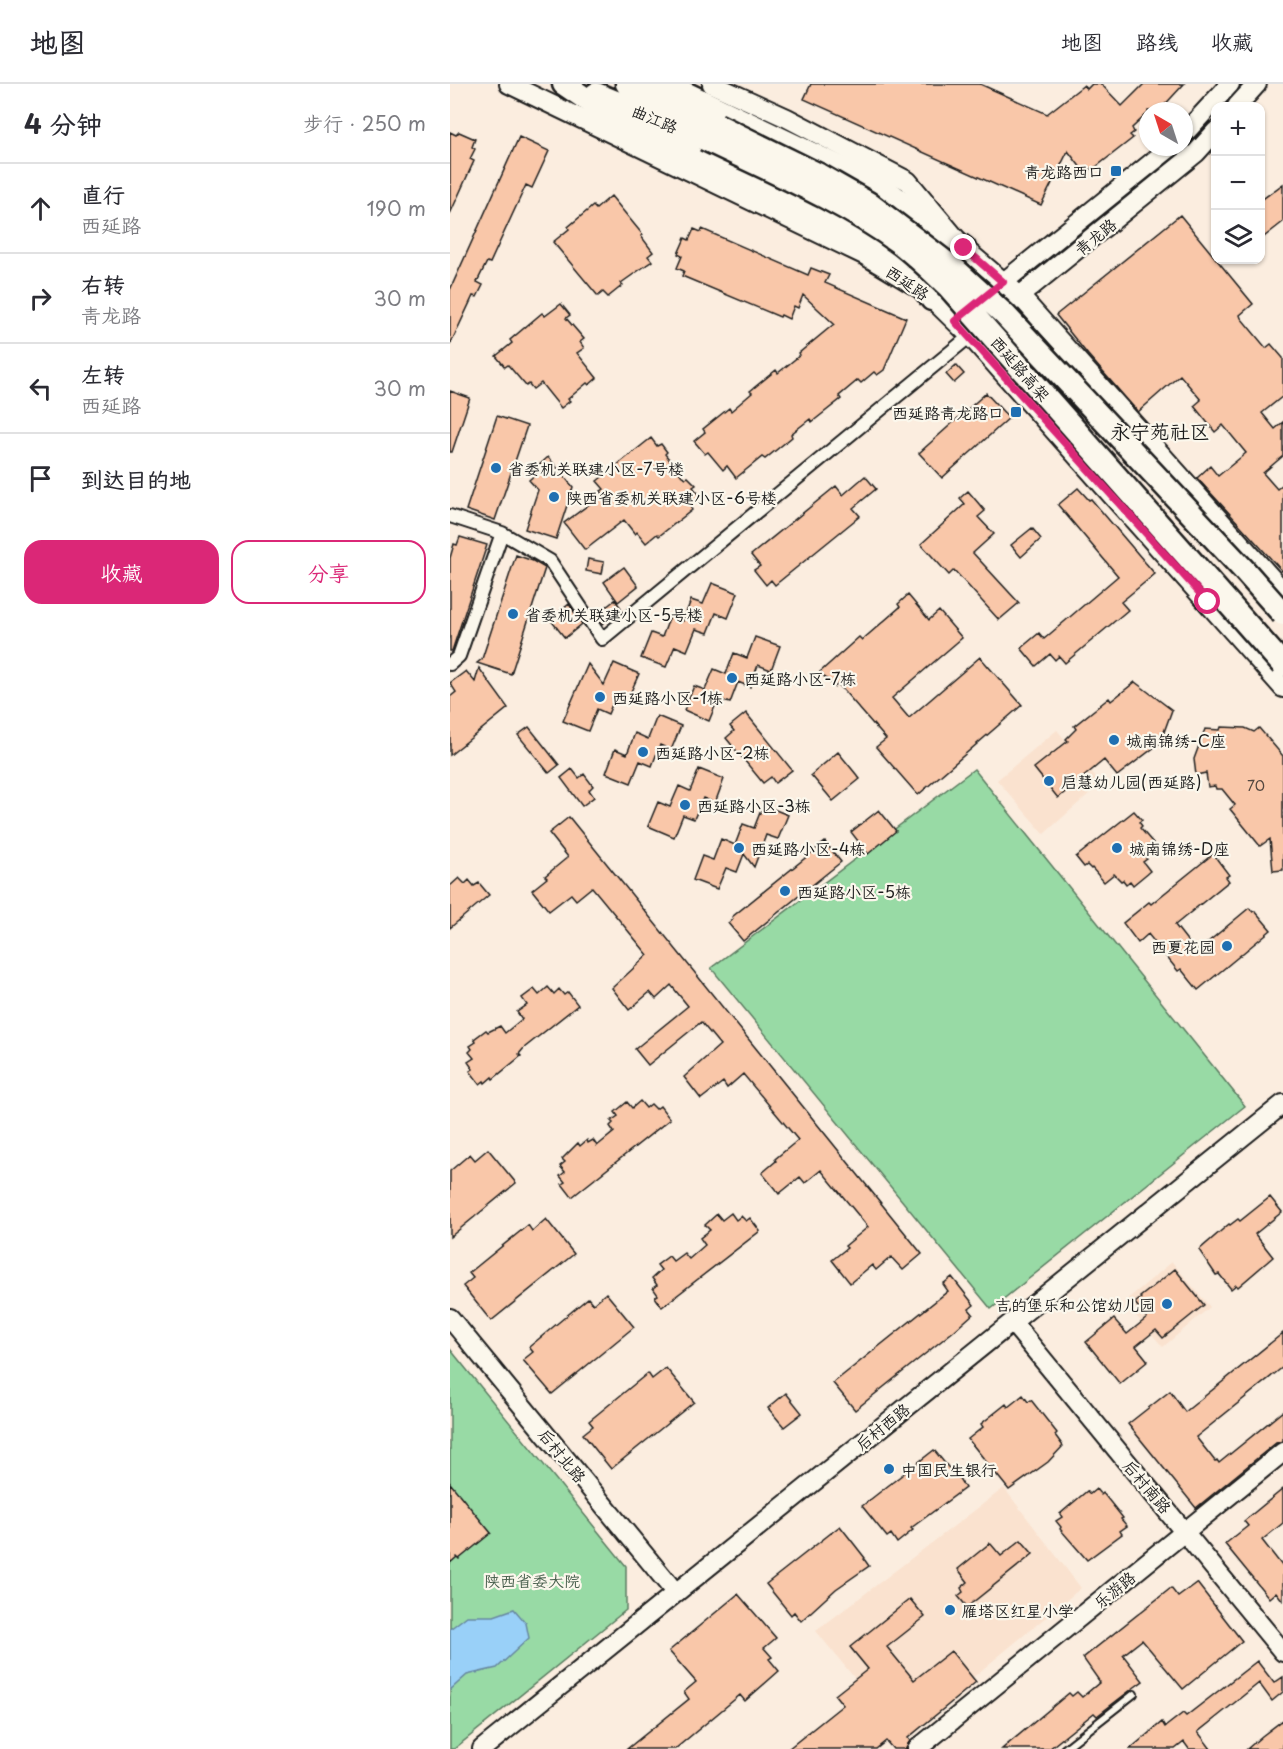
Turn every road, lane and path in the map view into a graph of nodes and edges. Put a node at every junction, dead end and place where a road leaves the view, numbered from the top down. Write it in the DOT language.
graph roads {
  1 [pos="509,84"];
  2 [pos="564,84"];
  3 [pos="572,84"];
  4 [pos="627,84"];
  5 [pos="666,84"];
  6 [pos="712,84"];
  7 [pos="1230,84"];
  8 [pos="1257,84"];
  9 [pos="1241,102"];
  10 [pos="1193,124"];
  11 [pos="711,132"];
  12 [pos="1211,136"];
  13 [pos="1160,156"];
  14 [pos="964,248"];
  15 [pos="1003,282"];
  16 [pos="1020,296"];
  17 [pos="932,299"];
  18 [pos="955,321"];
  19 [pos="970,336"];
  20 [pos="450,516"];
  21 [pos="502,533"];
  22 [pos="1283,591"];
  23 [pos="1283,614"];
  24 [pos="450,664"];
  25 [pos="1283,665"];
  26 [pos="1283,688"];
  27 [pos="1283,1104"];
  28 [pos="450,1318"];
  29 [pos="1012,1322"];
  30 [pos="1283,1452"];
  31 [pos="1185,1531"];
  32 [pos="675,1592"];
  33 [pos="1283,1652"];
  34 [pos="1134,1694"];
  35 [pos="482,1749"];
  36 [pos="917,1749"];
  37 [pos="1064,1749"];
  1 -- 17 [label="street, 西延路"];
  2 -- 17 [label="highway"];
  3 -- 11 [label="highway, 曲江路"];
  4 -- 11 [label="highway, 曲江路"];
  5 -- 14 [label="highway"];
  6 -- 14 [label="street"];
  7 -- 10 [label="street"];
  8 -- 9 [label="street"];
  11 -- 23 [label="highway, 西延路高架, bridge"];
  11 -- 25 [label="highway, 西延路高架, bridge"];
  12 -- 16 [label="street, 青龙路"];
  13 -- 15 [label="street, 青龙路"];
  14 -- 15 [label="street"];
  15 -- 16 [label="street"];
  15 -- 18 [label="street, 青龙路"];
  16 -- 19 [label="street, 青龙路"];
  16 -- 22 [label="street"];
  17 -- 18 [label="street, 西延路"];
  18 -- 19 [label="street, 西延路"];
  19 -- 21 [label="street"];
  19 -- 26 [label="street, 西延路"];
  20 -- 21 [label="street"];
  21 -- 24 [label="street"];
  27 -- 29 [label="street, 后村西路"];
  28 -- 32 [label="street, 后村北路"];
  29 -- 31 [label="street, 后村南路"];
  29 -- 32 [label="street, 后村西路"];
  30 -- 31 [label="street, 乐游路"];
  31 -- 33 [label="street, 后村南路"];
  31 -- 36 [label="street, 乐游路"];
  32 -- 35 [label="street, 后村西路"];
  34 -- 37 [label="lane"];
}
